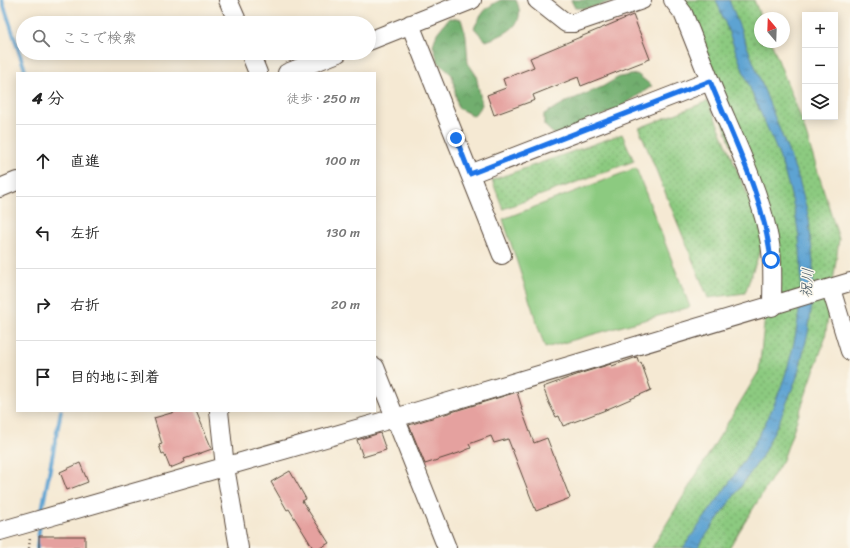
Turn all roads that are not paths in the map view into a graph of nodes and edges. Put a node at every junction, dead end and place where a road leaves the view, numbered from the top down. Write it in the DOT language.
graph roads {
  1 [pos="228,0"];
  2 [pos="472,0"];
  3 [pos="537,0"];
  4 [pos="642,0"];
  5 [pos="673,0"];
  6 [pos="235,16"];
  7 [pos="410,24"];
  8 [pos="376,38"];
  9 [pos="253,60"];
  10 [pos="320,60"];
  11 [pos="258,72"];
  12 [pos="290,72"];
  13 [pos="710,81"];
  14 [pos="470,174"];
  15 [pos="16,182"];
  16 [pos="0,188"];
  17 [pos="502,255"];
  18 [pos="850,282"];
  19 [pos="831,289"];
  20 [pos="779,305"];
  21 [pos="850,351"];
  22 [pos="376,370"];
  23 [pos="219,412"];
  24 [pos="395,418"];
  25 [pos="225,467"];
  26 [pos="0,531"];
  27 [pos="239,548"];
  28 [pos="448,548"];
  1 -- 6 [label="street"];
  2 -- 7 [label="street"];
  3 -- 4 [label="street"];
  5 -- 13 [label="street"];
  7 -- 8 [label="street"];
  7 -- 14 [label="street"];
  9 -- 11 [label="street"];
  10 -- 12 [label="street"];
  13 -- 14 [label="street"];
  13 -- 20 [label="street"];
  14 -- 17 [label="street"];
  15 -- 16 [label="street"];
  18 -- 19 [label="street"];
  19 -- 20 [label="street"];
  19 -- 21 [label="street"];
  20 -- 24 [label="street"];
  22 -- 24 [label="street"];
  23 -- 25 [label="street"];
  24 -- 25 [label="street"];
  24 -- 28 [label="street"];
  25 -- 26 [label="street"];
  25 -- 27 [label="street"];
}
